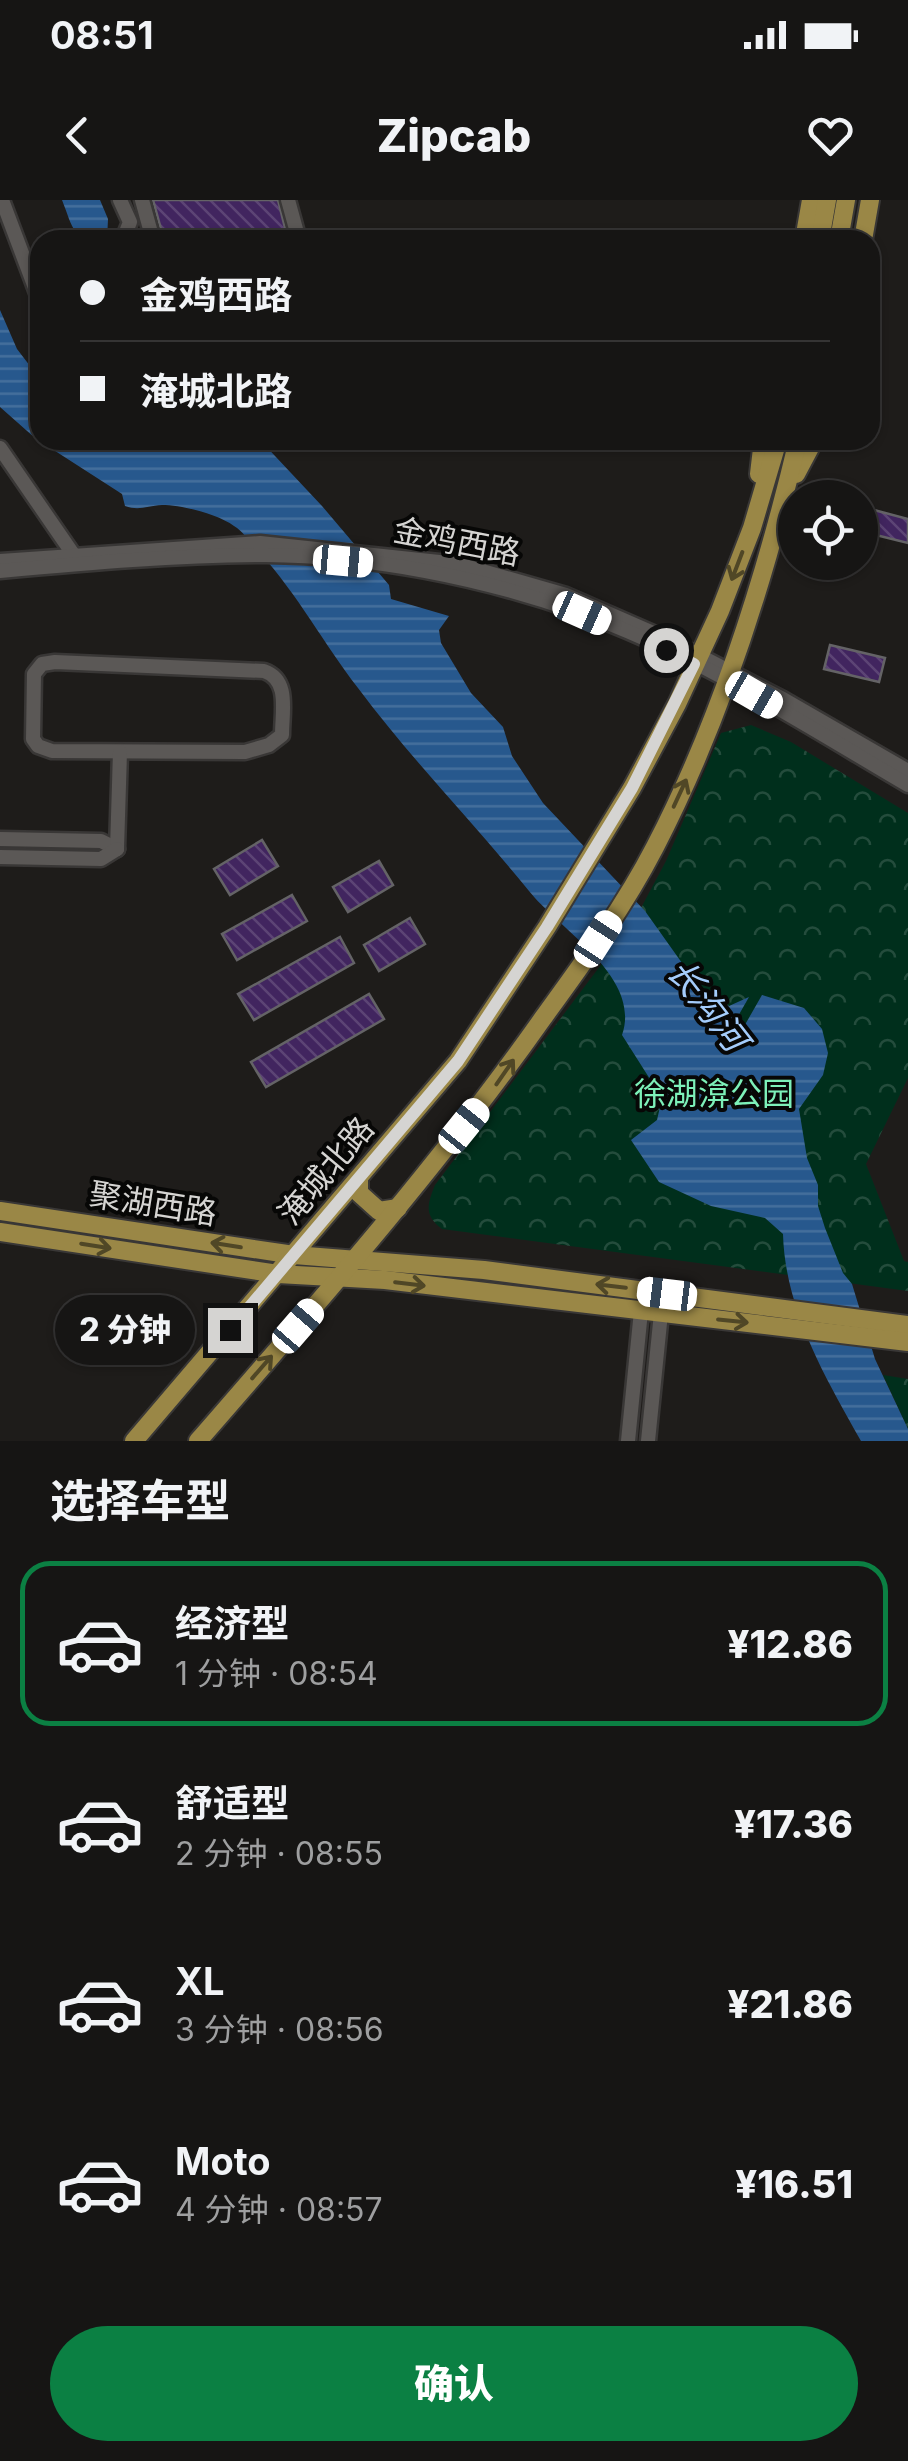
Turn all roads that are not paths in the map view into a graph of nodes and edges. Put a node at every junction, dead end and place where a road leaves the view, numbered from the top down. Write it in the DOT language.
graph roads {
  1 [pos="2,200"];
  2 [pos="120,200"];
  3 [pos="142,200"];
  4 [pos="288,200"];
  5 [pos="811,200"];
  6 [pos="827,200"];
  7 [pos="846,200"];
  8 [pos="870,200"];
  9 [pos="127,230"];
  10 [pos="150,230"];
  11 [pos="296,230"];
  12 [pos="806,230"];
  13 [pos="822,230"];
  14 [pos="841,230"];
  15 [pos="864,230"];
  16 [pos="30,274"];
  17 [pos="0,448"];
  18 [pos="762,450"];
  19 [pos="775,450"];
  20 [pos="796,450"];
  21 [pos="809,450"];
  22 [pos="789,480"];
  23 [pos="793,480"];
  24 [pos="778,519"];
  25 [pos="752,528"];
  26 [pos="243,549"];
  27 [pos="73,554"];
  28 [pos="0,561"];
  29 [pos="0,571"];
  30 [pos="696,660"];
  31 [pos="729,677"];
  32 [pos="120,752"];
  33 [pos="908,771"];
  34 [pos="908,785"];
  35 [pos="0,839"];
  36 [pos="117,848"];
  37 [pos="0,857"];
  38 [pos="360,1178"];
  39 [pos="398,1208"];
  40 [pos="0,1211"];
  41 [pos="0,1232"];
  42 [pos="294,1255"];
  43 [pos="358,1258"];
  44 [pos="278,1274"];
  45 [pos="341,1278"];
  46 [pos="642,1311"];
  47 [pos="662,1314"];
  48 [pos="908,1325"];
  49 [pos="908,1342"];
  50 [pos="134,1441"];
  51 [pos="198,1441"];
  52 [pos="628,1441"];
  53 [pos="648,1441"];
  1 -- 16 [label="street"];
  2 -- 9 [label="street"];
  3 -- 10 [label="street"];
  4 -- 11 [label="street"];
  5 -- 12 [label="main road"];
  6 -- 13 [label="main road"];
  7 -- 14 [label="main road"];
  8 -- 15 [label="main road"];
  17 -- 27 [label="street"];
  18 -- 25 [label="main road"];
  19 -- 25 [label="main road"];
  20 -- 22 [label="main road"];
  21 -- 23 [label="main road"];
  24 -- 31 [label="main road"];
  25 -- 30 [label="main road, one-way"];
  26 -- 27 [label="street"];
  26 -- 29 [label="street"];
  26 -- 30 [label="street, 金鸡西路"];
  27 -- 28 [label="street"];
  30 -- 31 [label="street, 金鸡西路"];
  30 -- 38 [label="main road, 淹城北路"];
  31 -- 33 [label="street, 金鸡西路"];
  31 -- 34 [label="street, 金鸡西路"];
  39 -- 31 [label="main road, one-way"];
  32 -- 32 [label="street"];
  32 -- 36 [label="street"];
  35 -- 36 [label="street"];
  36 -- 37 [label="street"];
  38 -- 39 [label="main road"];
  38 -- 42 [label="main road, 淹城北路"];
  39 -- 43 [label="main road"];
  42 -- 40 [label="main road, 聚湖西路, one-way"];
  41 -- 44 [label="main road, 聚湖西路, one-way"];
  42 -- 43 [label="main road, 聚湖西路"];
  42 -- 44 [label="main road, 淹城北路"];
  43 -- 45 [label="main road"];
  48 -- 43 [label="main road, 聚湖西路, one-way"];
  44 -- 45 [label="main road, 聚湖西路"];
  44 -- 50 [label="main road, 淹城北路"];
  45 -- 46 [label="main road, 聚湖西路, one-way"];
  51 -- 45 [label="main road, one-way"];
  46 -- 47 [label="main road, 聚湖西路"];
  46 -- 52 [label="street"];
  47 -- 49 [label="main road, 聚湖西路, one-way"];
  47 -- 53 [label="street"];
}
